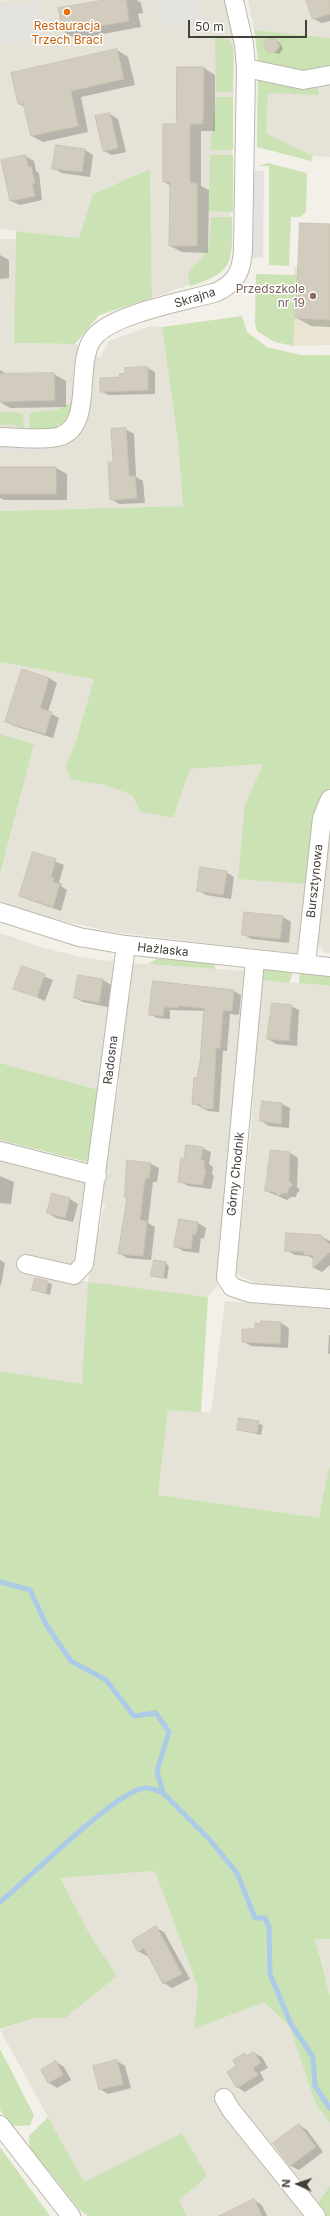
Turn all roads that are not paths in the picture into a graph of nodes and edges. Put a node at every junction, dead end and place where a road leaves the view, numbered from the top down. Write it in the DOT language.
graph roads {
  1 [pos="234,0"];
  2 [pos="246,68"];
  3 [pos="330,75"];
  4 [pos="0,437"];
  5 [pos="330,799"];
  6 [pos="0,912"];
  7 [pos="126,945"];
  8 [pos="255,960"];
  9 [pos="306,964"];
  10 [pos="330,967"];
  11 [pos="0,1151"];
  12 [pos="97,1176"];
  13 [pos="26,1264"];
  14 [pos="330,1299"];
  15 [pos="224,2098"];
  16 [pos="0,2125"];
  17 [pos="72,2216"];
  18 [pos="316,2216"];
  1 -- 2 [label="street, Skrajna"];
  2 -- 3 [label="street"];
  2 -- 4 [label="street, Skrajna"];
  5 -- 9 [label="street, Bursztynowa"];
  6 -- 7 [label="street, Hażlaska"];
  7 -- 8 [label="street, Hażlaska"];
  7 -- 12 [label="street, Radosna"];
  8 -- 9 [label="street, Hażlaska"];
  8 -- 14 [label="street, Górny Chodnik"];
  9 -- 10 [label="street, Hażlaska"];
  11 -- 12 [label="street"];
  12 -- 13 [label="street, Radosna"];
  15 -- 18 [label="street"];
  16 -- 17 [label="street"];
}
